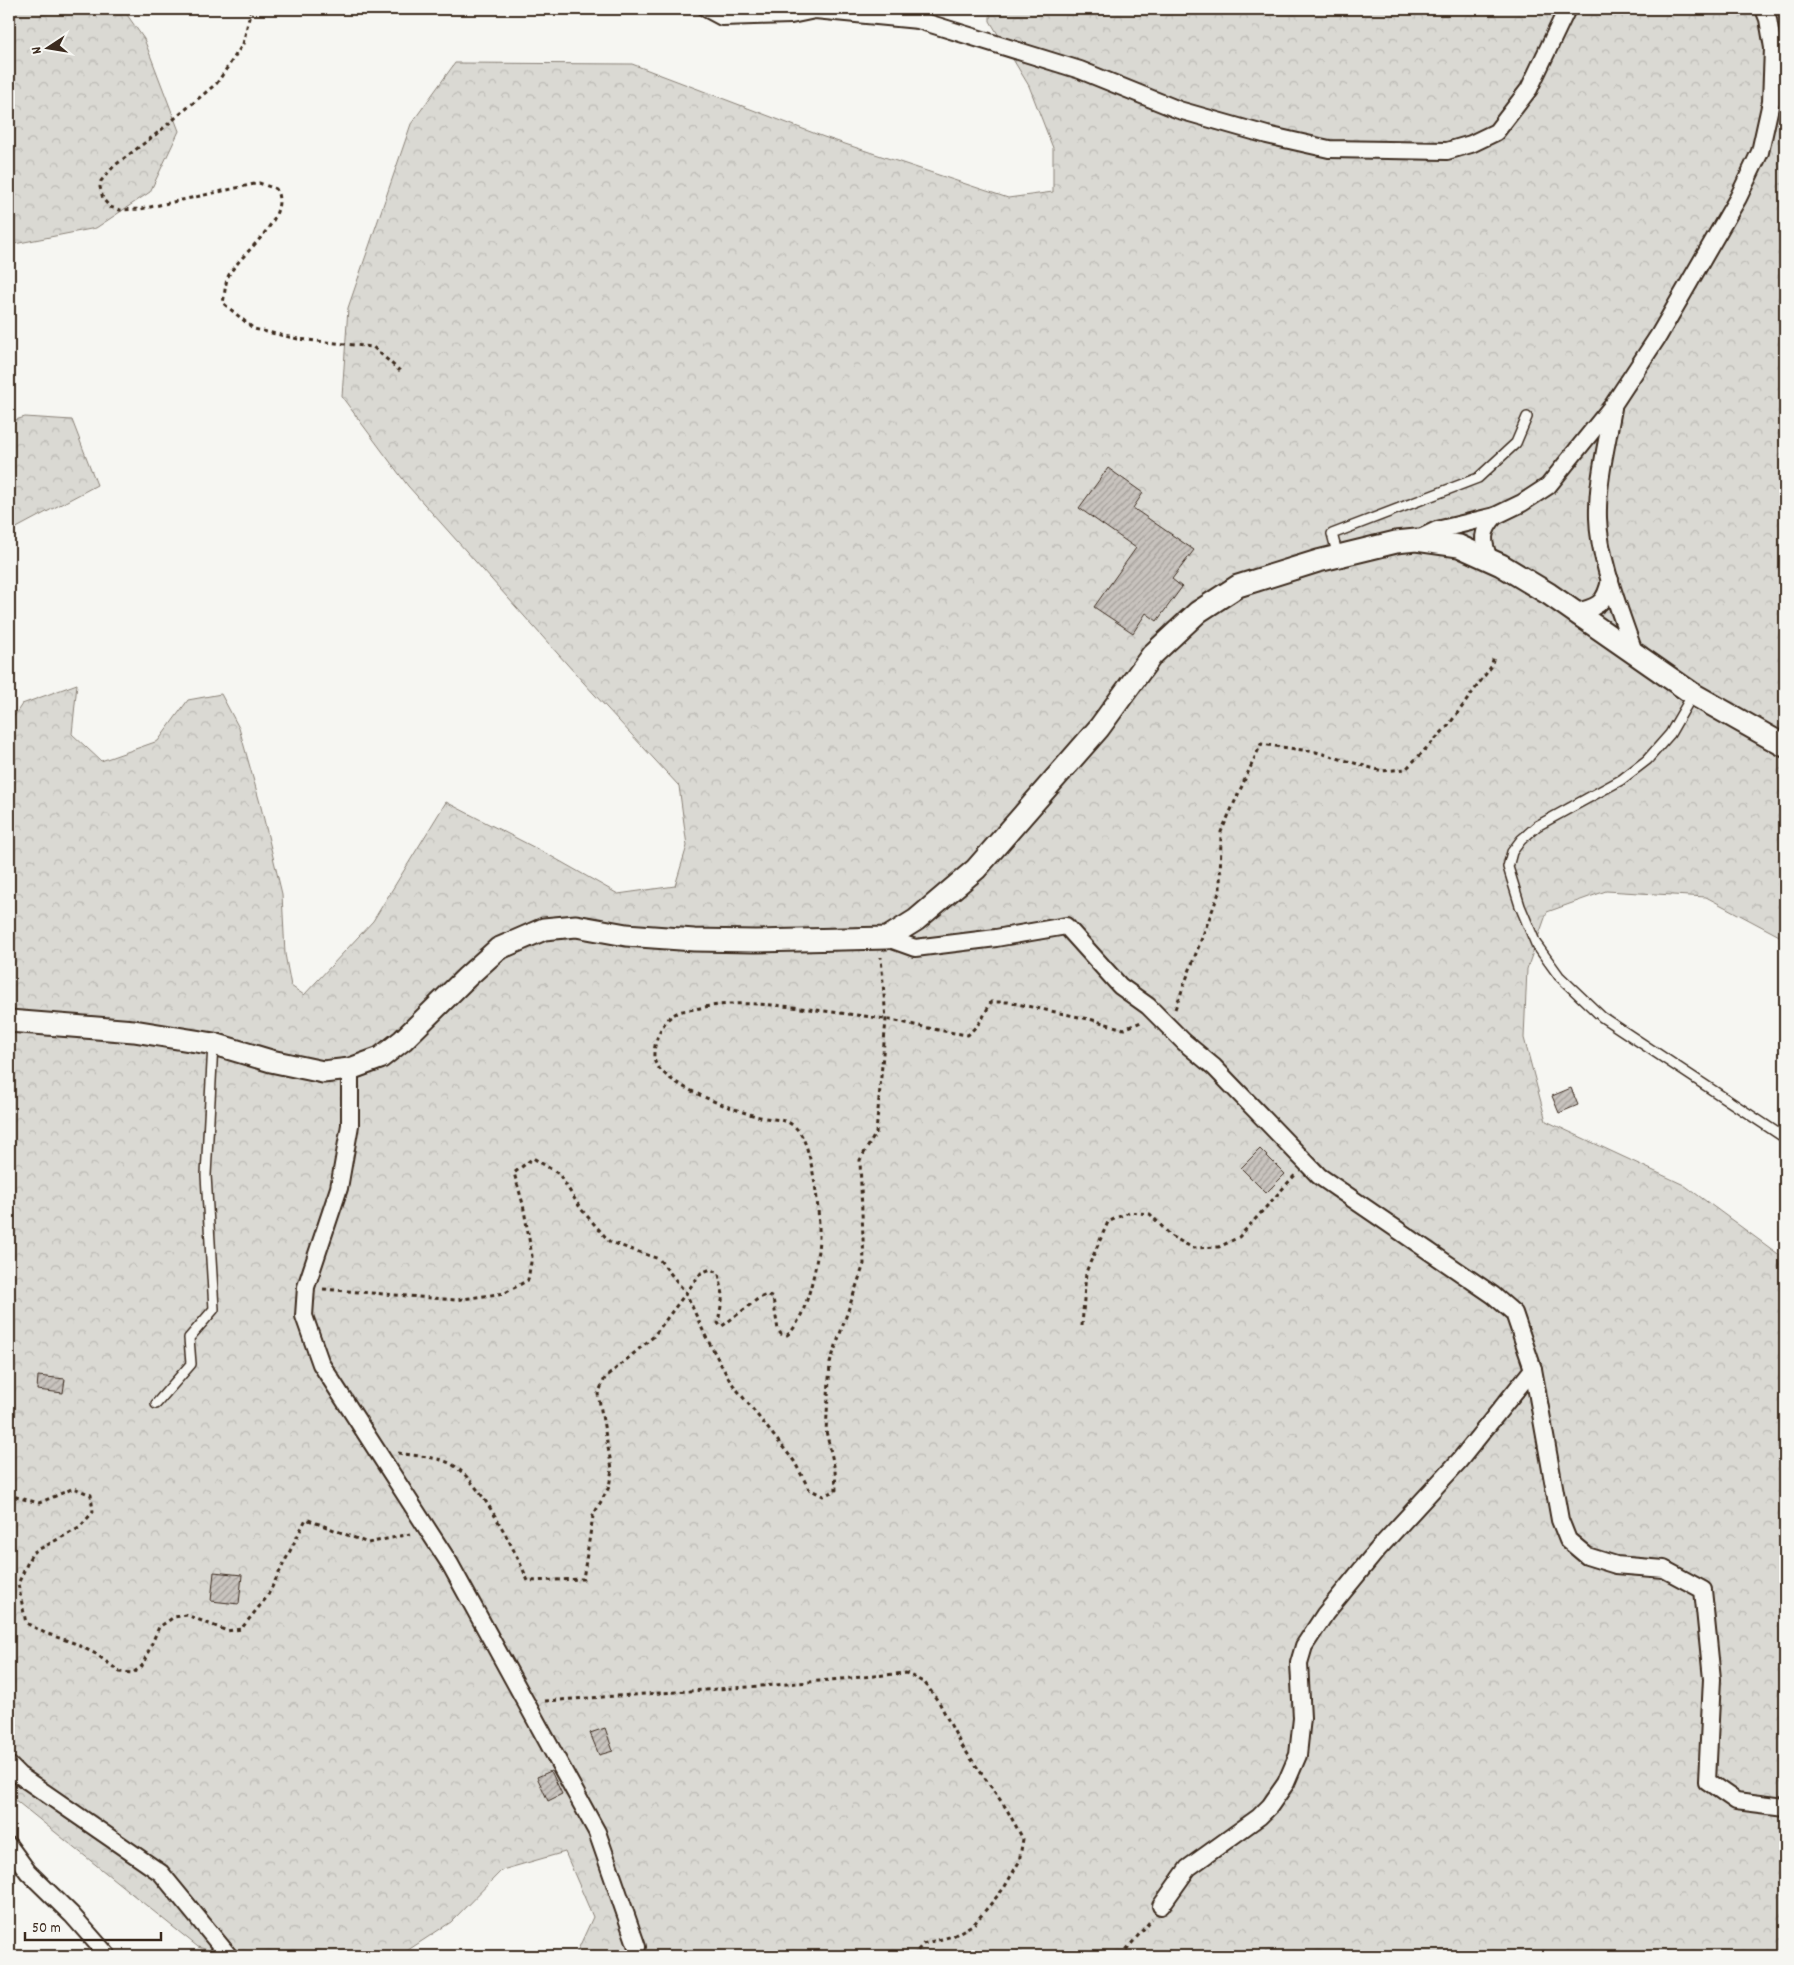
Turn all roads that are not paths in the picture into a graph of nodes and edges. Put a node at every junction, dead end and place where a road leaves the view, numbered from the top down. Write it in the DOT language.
graph roads {
  1 [pos="707,9"];
  2 [pos="1567,9"];
  3 [pos="1764,9"];
  4 [pos="1613,405"];
  5 [pos="1527,417"];
  6 [pos="1495,516"];
  7 [pos="1416,540"];
  8 [pos="1338,556"];
  9 [pos="1489,560"];
  10 [pos="1610,580"];
  11 [pos="1573,613"];
  12 [pos="1635,655"];
  13 [pos="1693,694"];
  14 [pos="1785,746"];
  15 [pos="883,938"];
  16 [pos="9,1021"];
  17 [pos="214,1044"];
  18 [pos="350,1069"];
  19 [pos="1785,1138"];
  20 [pos="1533,1368"];
  21 [pos="156,1404"];
  22 [pos="9,1765"];
  23 [pos="1785,1807"];
  24 [pos="9,1846"];
  25 [pos="1162,1906"];
  26 [pos="637,1946"];
  27 [pos="108,1956"];
  28 [pos="229,1956"];
  1 -- 2 [label="street"];
  3 -- 4 [label="street"];
  4 -- 6 [label="street"];
  4 -- 10 [label="street"];
  5 -- 8 [label="lane"];
  6 -- 7 [label="street"];
  6 -- 9 [label="street"];
  7 -- 8 [label="street"];
  7 -- 9 [label="street"];
  8 -- 15 [label="street"];
  9 -- 11 [label="street"];
  10 -- 11 [label="street"];
  10 -- 12 [label="street"];
  11 -- 12 [label="street"];
  12 -- 13 [label="street"];
  13 -- 14 [label="street"];
  13 -- 19 [label="lane"];
  15 -- 18 [label="street"];
  15 -- 20 [label="street"];
  16 -- 17 [label="street"];
  17 -- 18 [label="street"];
  17 -- 21 [label="lane"];
  18 -- 26 [label="street"];
  20 -- 23 [label="street"];
  20 -- 25 [label="street"];
  22 -- 28 [label="street"];
  24 -- 27 [label="street"];
}
